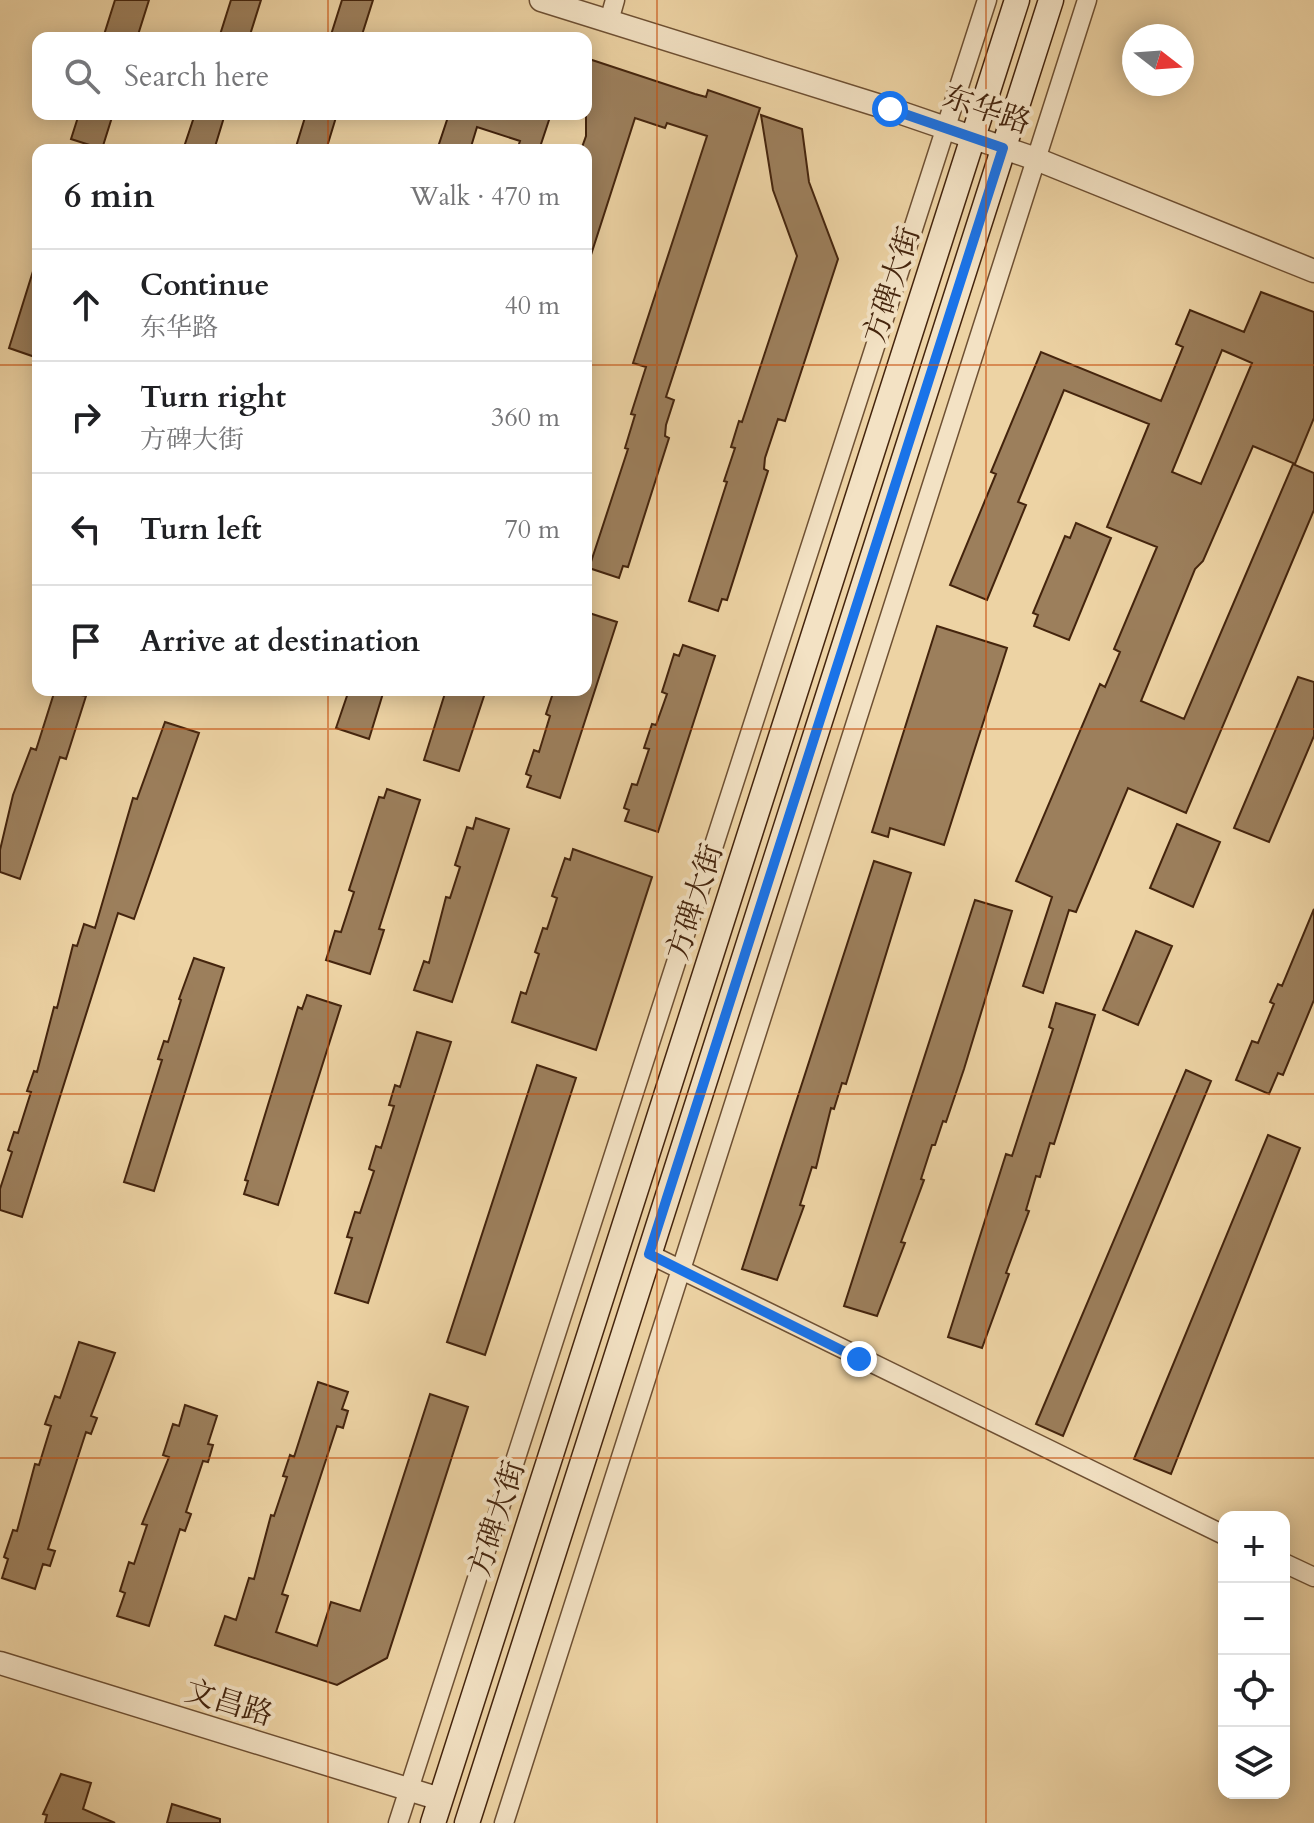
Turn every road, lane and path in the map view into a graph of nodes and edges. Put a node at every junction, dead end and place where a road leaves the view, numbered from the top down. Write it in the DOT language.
graph roads {
  1 [pos="541,0"];
  2 [pos="987,0"];
  3 [pos="1017,0"];
  4 [pos="1051,0"];
  5 [pos="1087,0"];
  6 [pos="612,11"];
  7 [pos="945,128"];
  8 [pos="973,137"];
  9 [pos="1003,148"];
  10 [pos="1036,159"];
  11 [pos="1314,271"];
  12 [pos="649,1254"];
  13 [pos="681,1270"];
  14 [pos="1218,1532"];
  15 [pos="1290,1566"];
  16 [pos="1314,1577"];
  17 [pos="0,1663"];
  18 [pos="409,1790"];
  19 [pos="440,1799"];
  20 [pos="398,1823"];
  21 [pos="433,1823"];
  22 [pos="467,1823"];
  23 [pos="504,1823"];
  1 -- 6 [label="street, 东华路"];
  2 -- 7 [label="street"];
  3 -- 8 [label="main road, 方碑大街"];
  4 -- 9 [label="main road"];
  5 -- 10 [label="street"];
  6 -- 7 [label="street, 东华路"];
  7 -- 8 [label="street, 东华路"];
  7 -- 18 [label="street"];
  8 -- 9 [label="street, 东华路"];
  8 -- 19 [label="main road, 方碑大街"];
  9 -- 10 [label="street, 东华路"];
  9 -- 12 [label="main road"];
  10 -- 11 [label="street, 东华路"];
  10 -- 13 [label="street"];
  12 -- 13 [label="street"];
  12 -- 22 [label="main road"];
  13 -- 14 [label="street"];
  13 -- 23 [label="street"];
  15 -- 16 [label="street"];
  17 -- 18 [label="street, 文昌路"];
  18 -- 19 [label="street, 文昌路"];
  18 -- 20 [label="street"];
  19 -- 21 [label="main road, 方碑大街"];
}
